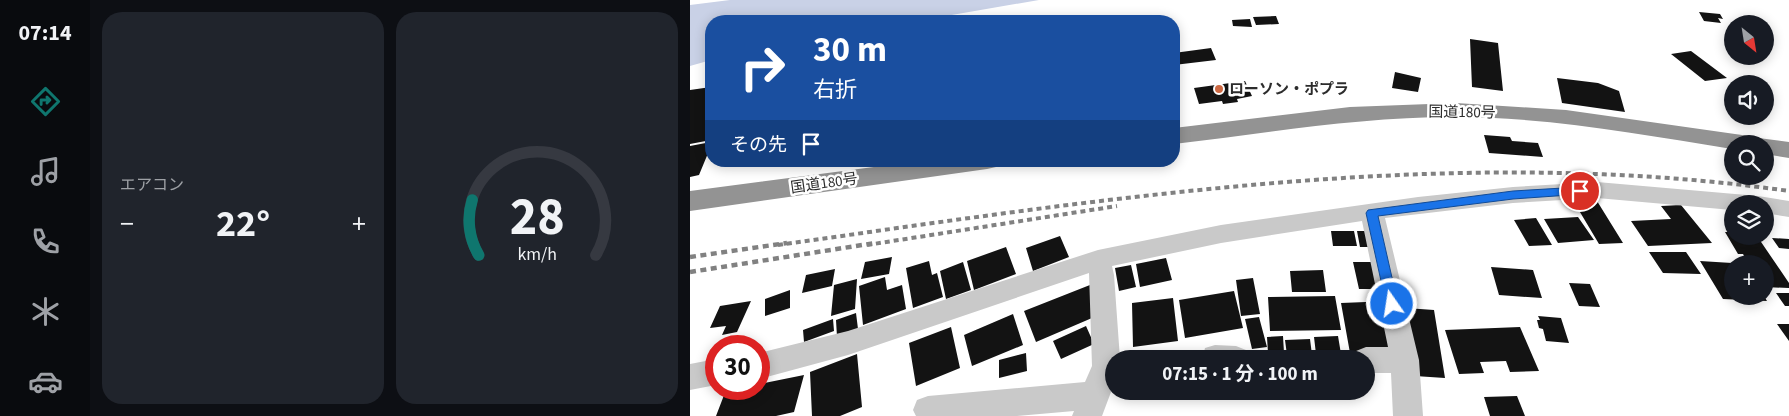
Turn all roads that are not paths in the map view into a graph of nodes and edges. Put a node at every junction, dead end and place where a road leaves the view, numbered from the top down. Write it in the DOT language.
graph roads {
  1 [pos="1180,135"];
  2 [pos="1724,140"];
  3 [pos="1774,148"];
  4 [pos="1789,150"];
  5 [pos="942,167"];
  6 [pos="690,201"];
  7 [pos="1724,201"];
  8 [pos="1774,206"];
  9 [pos="1789,209"];
  10 [pos="1372,213"];
  11 [pos="1098,260"];
  12 [pos="1375,360"];
  13 [pos="1405,360"];
  14 [pos="770,363"];
  15 [pos="705,374"];
  16 [pos="690,376"];
  17 [pos="1091,406"];
  18 [pos="928,410"];
  19 [pos="1408,416"];
  1 -- 2 [label="highway, 国道180号"];
  3 -- 4 [label="highway"];
  5 -- 6 [label="highway, 国道180号"];
  7 -- 10 [label="street"];
  8 -- 9 [label="street"];
  10 -- 11 [label="street"];
  10 -- 13 [label="street"];
  11 -- 14 [label="street"];
  11 -- 17 [label="street"];
  12 -- 13 [label="street"];
  13 -- 19 [label="street"];
  15 -- 16 [label="street"];
  17 -- 18 [label="street"];
}
